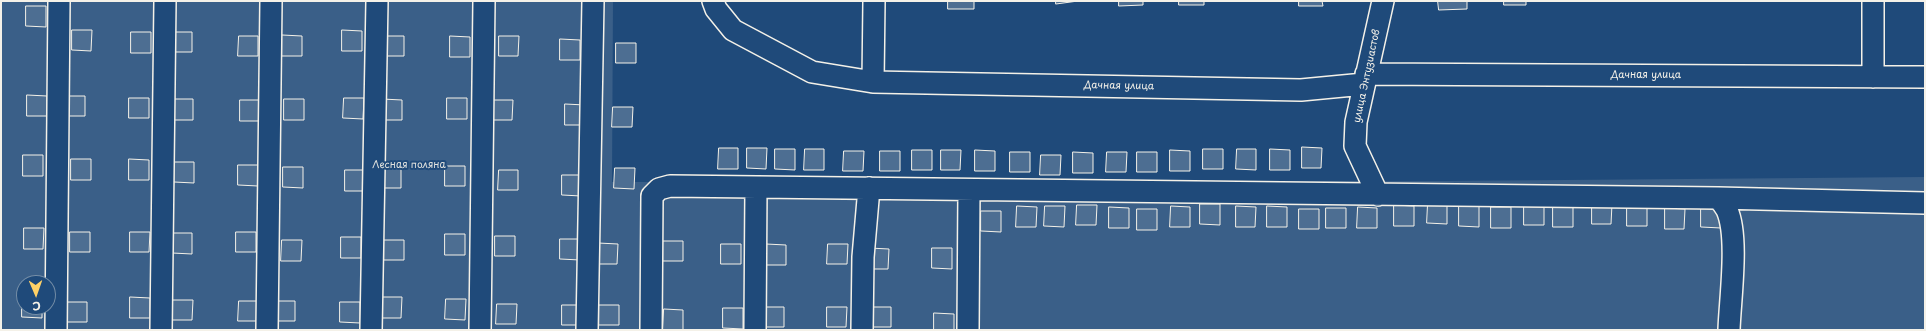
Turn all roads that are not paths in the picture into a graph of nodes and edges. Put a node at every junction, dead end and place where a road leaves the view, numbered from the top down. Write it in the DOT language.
graph roads {
  1 [pos="59,1"];
  2 [pos="165,1"];
  3 [pos="271,1"];
  4 [pos="377,1"];
  5 [pos="484,1"];
  6 [pos="593,1"];
  7 [pos="713,1"];
  8 [pos="874,1"];
  9 [pos="1383,1"];
  10 [pos="1873,1"];
  11 [pos="1873,77"];
  12 [pos="1925,77"];
  13 [pos="1365,79"];
  14 [pos="873,82"];
  15 [pos="756,187"];
  16 [pos="869,188"];
  17 [pos="969,190"];
  18 [pos="1378,195"];
  19 [pos="1718,198"];
  20 [pos="1925,203"];
  21 [pos="56,330"];
  22 [pos="161,330"];
  23 [pos="267,330"];
  24 [pos="372,330"];
  25 [pos="480,330"];
  26 [pos="587,330"];
  27 [pos="650,330"];
  28 [pos="755,330"];
  29 [pos="862,330"];
  30 [pos="968,330"];
  31 [pos="1729,330"];
  1 -- 21 [label="street"];
  2 -- 22 [label="street"];
  3 -- 23 [label="street"];
  4 -- 24 [label="street"];
  5 -- 25 [label="street"];
  6 -- 26 [label="street"];
  7 -- 14 [label="street, Дачная улица"];
  8 -- 14 [label="street"];
  9 -- 13 [label="street, улица Энтузиастов"];
  10 -- 11 [label="street"];
  11 -- 12 [label="street, Дачная улица"];
  11 -- 13 [label="street, Дачная улица"];
  13 -- 14 [label="street, Дачная улица"];
  13 -- 18 [label="street, улица Энтузиастов"];
  15 -- 16 [label="street"];
  15 -- 27 [label="street"];
  15 -- 28 [label="street"];
  16 -- 17 [label="street"];
  16 -- 29 [label="street"];
  17 -- 18 [label="street"];
  17 -- 30 [label="street"];
  18 -- 19 [label="street"];
  19 -- 20 [label="street"];
  19 -- 31 [label="street"];
}
